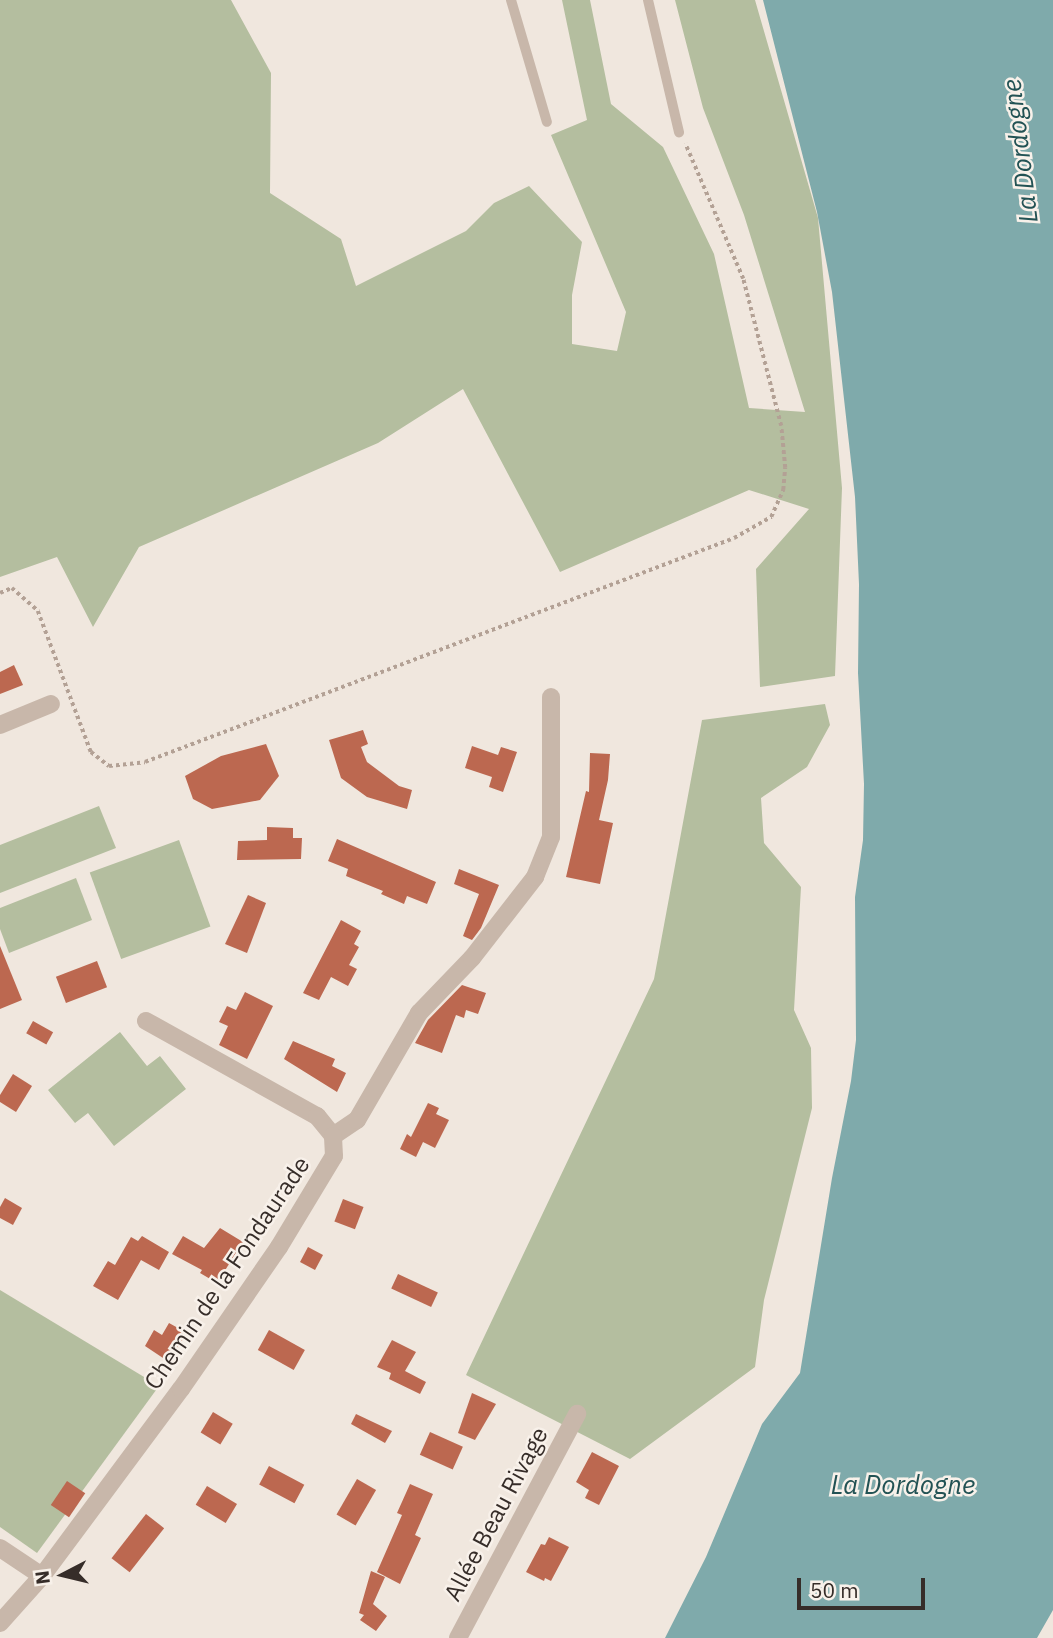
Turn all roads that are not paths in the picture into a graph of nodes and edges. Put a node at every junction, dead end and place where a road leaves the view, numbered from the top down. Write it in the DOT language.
graph roads {
  1 [pos="511,0"];
  2 [pos="648,0"];
  3 [pos="547,122"];
  4 [pos="679,132"];
  5 [pos="551,697"];
  6 [pos="51,704"];
  7 [pos="0,725"];
  8 [pos="146,1021"];
  9 [pos="333,1136"];
  10 [pos="577,1414"];
  11 [pos="0,1548"];
  12 [pos="41,1576"];
  13 [pos="0,1623"];
  14 [pos="458,1638"];
  1 -- 3 [label="lane"];
  2 -- 4 [label="lane"];
  5 -- 9 [label="street, Chemin de la Fondaurade"];
  6 -- 7 [label="street"];
  8 -- 9 [label="street"];
  9 -- 12 [label="street, Chemin de la Fondaurade"];
  10 -- 14 [label="street, Allée Beau Rivage"];
  11 -- 12 [label="street"];
  12 -- 13 [label="street, Chemin de la Fondaurade"];
}
